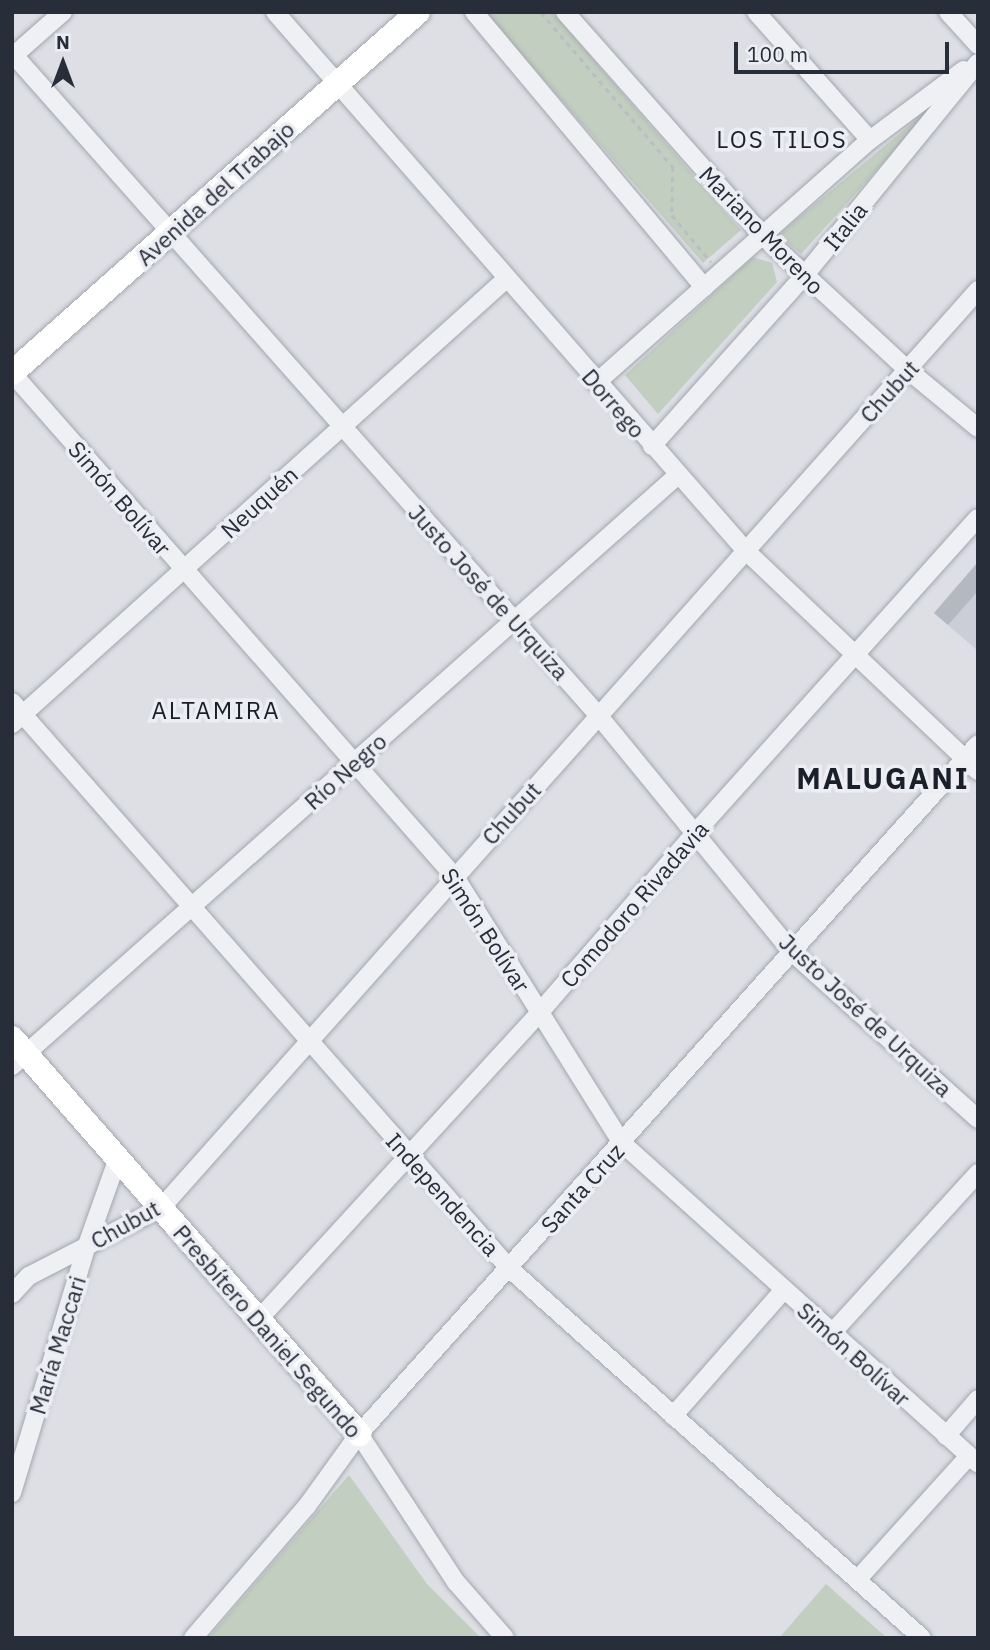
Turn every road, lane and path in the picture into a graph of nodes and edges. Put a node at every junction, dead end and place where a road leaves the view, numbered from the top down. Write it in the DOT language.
graph roads {
  1 [pos="63,12"];
  2 [pos="275,12"];
  3 [pos="418,12"];
  4 [pos="474,12"];
  5 [pos="541,12"];
  6 [pos="565,12"];
  7 [pos="756,12"];
  8 [pos="948,12"];
  9 [pos="978,45"];
  10 [pos="13,55"];
  11 [pos="978,61"];
  12 [pos="339,84"];
  13 [pos="870,140"];
  14 [pos="172,232"];
  15 [pos="762,235"];
  16 [pos="720,272"];
  17 [pos="804,276"];
  18 [pos="506,279"];
  19 [pos="704,287"];
  20 [pos="978,290"];
  21 [pos="908,370"];
  22 [pos="12,373"];
  23 [pos="596,383"];
  24 [pos="342,427"];
  25 [pos="978,428"];
  26 [pos="652,446"];
  27 [pos="678,475"];
  28 [pos="978,518"];
  29 [pos="746,551"];
  30 [pos="183,570"];
  31 [pos="514,620"];
  32 [pos="856,657"];
  33 [pos="16,714"];
  34 [pos="598,715"];
  35 [pos="978,744"];
  36 [pos="353,764"];
  37 [pos="971,765"];
  38 [pos="695,833"];
  39 [pos="455,877"];
  40 [pos="193,905"];
  41 [pos="792,952"];
  42 [pos="540,1012"];
  43 [pos="308,1042"];
  44 [pos="17,1052"];
  45 [pos="978,1119"];
  46 [pos="622,1143"];
  47 [pos="410,1157"];
  48 [pos="118,1158"];
  49 [pos="978,1173"];
  50 [pos="162,1208"];
  51 [pos="87,1245"];
  52 [pos="510,1269"];
  53 [pos="783,1291"];
  54 [pos="12,1294"];
  55 [pos="259,1320"];
  56 [pos="831,1334"];
  57 [pos="978,1399"];
  58 [pos="673,1416"];
  59 [pos="359,1434"];
  60 [pos="946,1436"];
  61 [pos="973,1460"];
  62 [pos="12,1493"];
  63 [pos="857,1580"];
  64 [pos="193,1638"];
  65 [pos="505,1638"];
  66 [pos="922,1638"];
  1 -- 10 [label="street"];
  2 -- 12 [label="street, Dorrego"];
  3 -- 12 [label="main road, Avenida del Trabajo"];
  4 -- 19 [label="street"];
  5 -- 16 [label="path"];
  6 -- 15 [label="street, Mariano Moreno"];
  7 -- 13 [label="street"];
  8 -- 9 [label="street"];
  10 -- 14 [label="street, Justo José de Urquiza"];
  11 -- 13 [label="street"];
  11 -- 17 [label="street, Italia"];
  12 -- 14 [label="main road, Avenida del Trabajo"];
  12 -- 18 [label="street, Dorrego"];
  13 -- 15 [label="street"];
  14 -- 22 [label="main road, Avenida del Trabajo"];
  14 -- 24 [label="street, Justo José de Urquiza"];
  15 -- 16 [label="street"];
  15 -- 17 [label="street, Mariano Moreno"];
  16 -- 19 [label="street"];
  17 -- 21 [label="street, Mariano Moreno"];
  17 -- 26 [label="street, Italia"];
  18 -- 23 [label="street, Dorrego"];
  18 -- 24 [label="street, Neuquén"];
  19 -- 23 [label="street"];
  20 -- 21 [label="street, Chubut"];
  21 -- 25 [label="street, Mariano Moreno"];
  21 -- 29 [label="street, Chubut"];
  22 -- 30 [label="street, Simón Bolívar"];
  23 -- 26 [label="street, Dorrego"];
  24 -- 30 [label="street, Neuquén"];
  24 -- 31 [label="street, Justo José de Urquiza"];
  26 -- 27 [label="street, Dorrego"];
  27 -- 29 [label="street, Dorrego"];
  27 -- 31 [label="street, Río Negro"];
  28 -- 32 [label="street, Comodoro Rivadavia"];
  29 -- 32 [label="street, Dorrego"];
  29 -- 34 [label="street, Chubut"];
  30 -- 33 [label="street, Neuquén"];
  30 -- 36 [label="street, Simón Bolívar"];
  31 -- 34 [label="street, Justo José de Urquiza"];
  31 -- 36 [label="street, Río Negro"];
  32 -- 37 [label="street, Dorrego"];
  32 -- 38 [label="street, Comodoro Rivadavia"];
  33 -- 40 [label="street, Independencia"];
  34 -- 38 [label="street, Justo José de Urquiza"];
  34 -- 39 [label="street, Chubut"];
  35 -- 37 [label="street, Santa Cruz"];
  36 -- 39 [label="street, Simón Bolívar"];
  36 -- 40 [label="street, Río Negro"];
  37 -- 41 [label="street, Santa Cruz"];
  38 -- 41 [label="street, Justo José de Urquiza"];
  38 -- 42 [label="street, Comodoro Rivadavia"];
  39 -- 42 [label="street, Simón Bolívar"];
  39 -- 43 [label="street, Chubut"];
  40 -- 43 [label="street, Independencia"];
  40 -- 44 [label="street, Río Negro"];
  41 -- 45 [label="street, Justo José de Urquiza"];
  41 -- 46 [label="street, Santa Cruz"];
  42 -- 46 [label="street, Simón Bolívar"];
  42 -- 47 [label="street, Comodoro Rivadavia"];
  43 -- 47 [label="street, Independencia"];
  43 -- 50 [label="street, Chubut"];
  44 -- 48 [label="main road, Presbítero Daniel Segundo"];
  46 -- 52 [label="street, Santa Cruz"];
  46 -- 53 [label="street, Simón Bolívar"];
  47 -- 52 [label="street, Independencia"];
  47 -- 55 [label="street, Comodoro Rivadavia"];
  48 -- 50 [label="main road, Presbítero Daniel Segundo"];
  48 -- 51 [label="street, María Maccari"];
  49 -- 56 [label="street"];
  50 -- 51 [label="street, Chubut"];
  50 -- 55 [label="main road, Presbítero Daniel Segundo"];
  51 -- 54 [label="street, Chubut"];
  51 -- 62 [label="street, María Maccari"];
  52 -- 58 [label="street, Independencia"];
  52 -- 59 [label="street, Santa Cruz"];
  53 -- 56 [label="street, Simón Bolívar"];
  53 -- 58 [label="street"];
  55 -- 59 [label="main road, Presbítero Daniel Segundo"];
  56 -- 60 [label="street, Simón Bolívar"];
  57 -- 60 [label="street"];
  58 -- 63 [label="street, Independencia"];
  59 -- 64 [label="street, Santa Cruz"];
  59 -- 65 [label="street, Presbítero Daniel Segundo"];
  60 -- 61 [label="street, Simón Bolívar"];
  61 -- 63 [label="street"];
  63 -- 66 [label="street, Independencia"];
}
